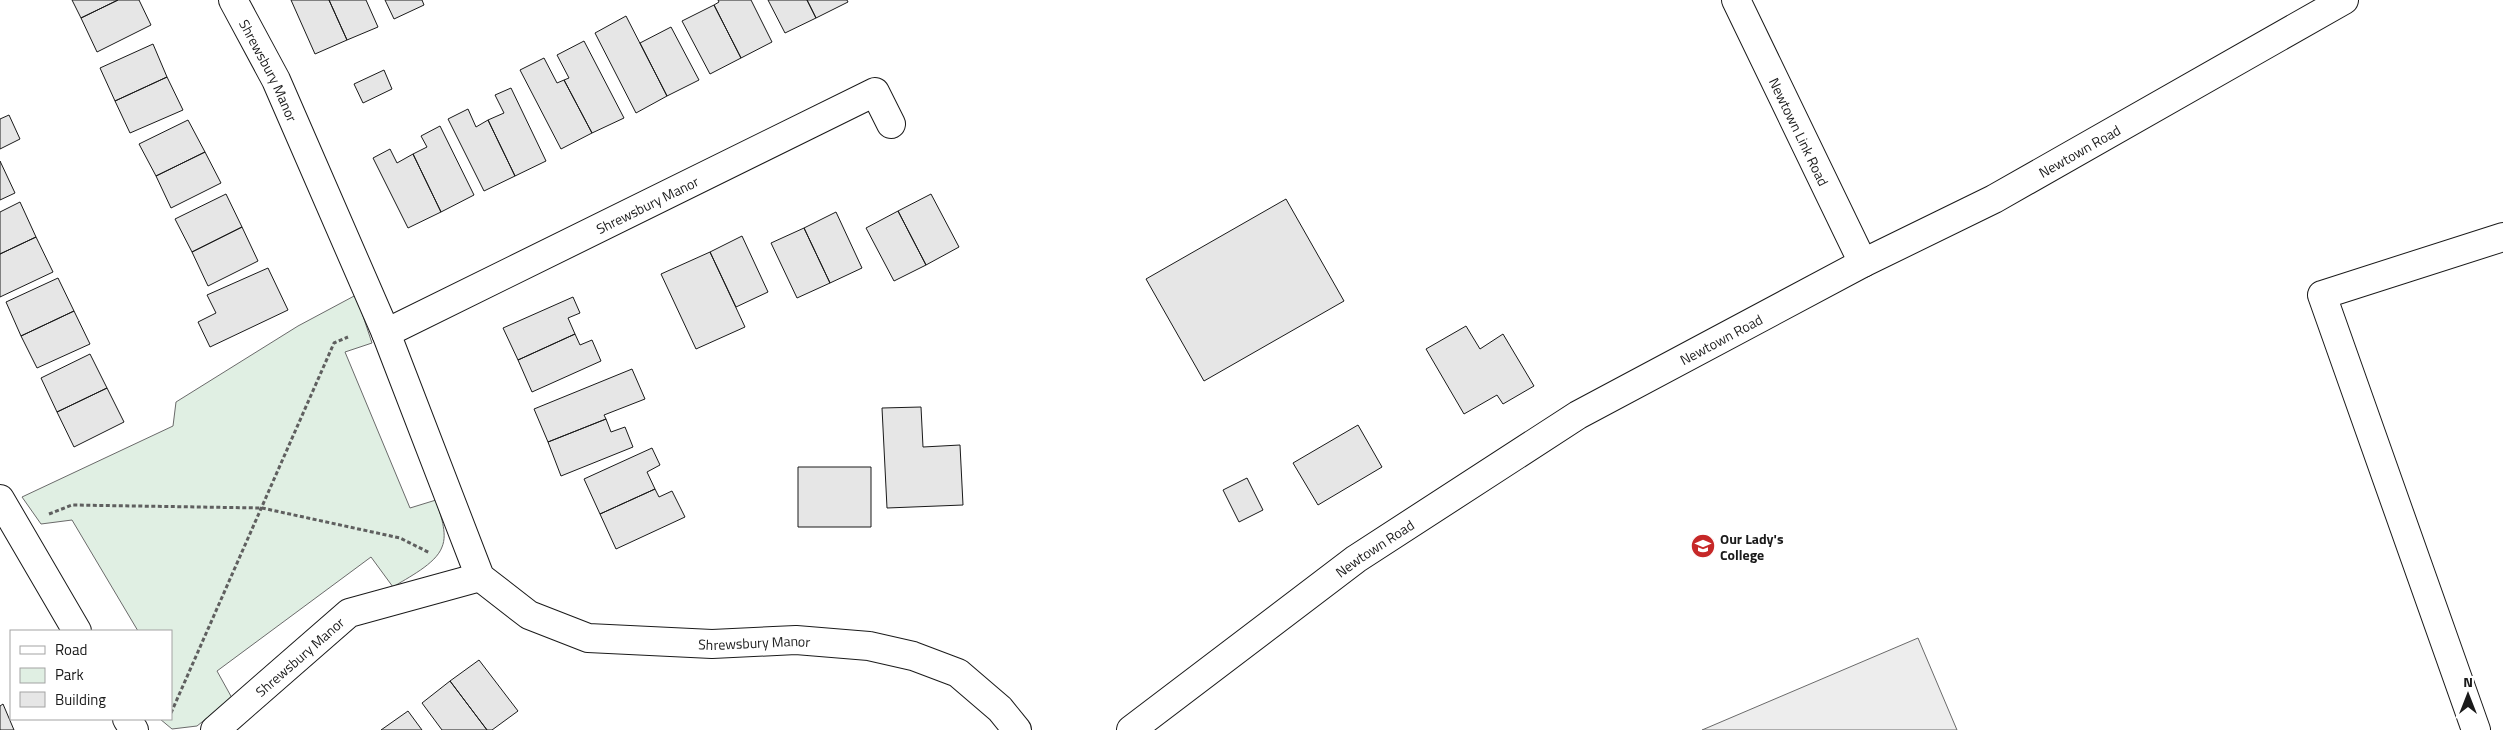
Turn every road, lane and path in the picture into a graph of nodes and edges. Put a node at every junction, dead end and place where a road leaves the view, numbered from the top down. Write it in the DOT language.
graph roads {
  1 [pos="232,0"];
  2 [pos="1736,0"];
  3 [pos="2344,0"];
  4 [pos="891,124"];
  5 [pos="2503,237"];
  6 [pos="1863,263"];
  7 [pos="384,329"];
  8 [pos="0,499"];
  9 [pos="262,508"];
  10 [pos="16,526"];
  11 [pos="480,577"];
  12 [pos="76,630"];
  13 [pos="172,711"];
  14 [pos="215,730"];
  15 [pos="1017,730"];
  16 [pos="1131,730"];
  17 [pos="2476,730"];
  1 -- 7 [label="street, Shrewsbury Manor"];
  2 -- 6 [label="street, Newtown Link Road"];
  3 -- 6 [label="street, Newtown Road"];
  4 -- 7 [label="street, Shrewsbury Manor"];
  5 -- 17 [label="street"];
  6 -- 16 [label="street, Newtown Road"];
  7 -- 9 [label="path"];
  7 -- 11 [label="street, Shrewsbury Manor"];
  8 -- 10 [label="street"];
  9 -- 10 [label="path"];
  9 -- 11 [label="path"];
  9 -- 13 [label="path"];
  10 -- 12 [label="street"];
  11 -- 14 [label="street, Shrewsbury Manor"];
  11 -- 15 [label="street, Shrewsbury Manor"];
}
